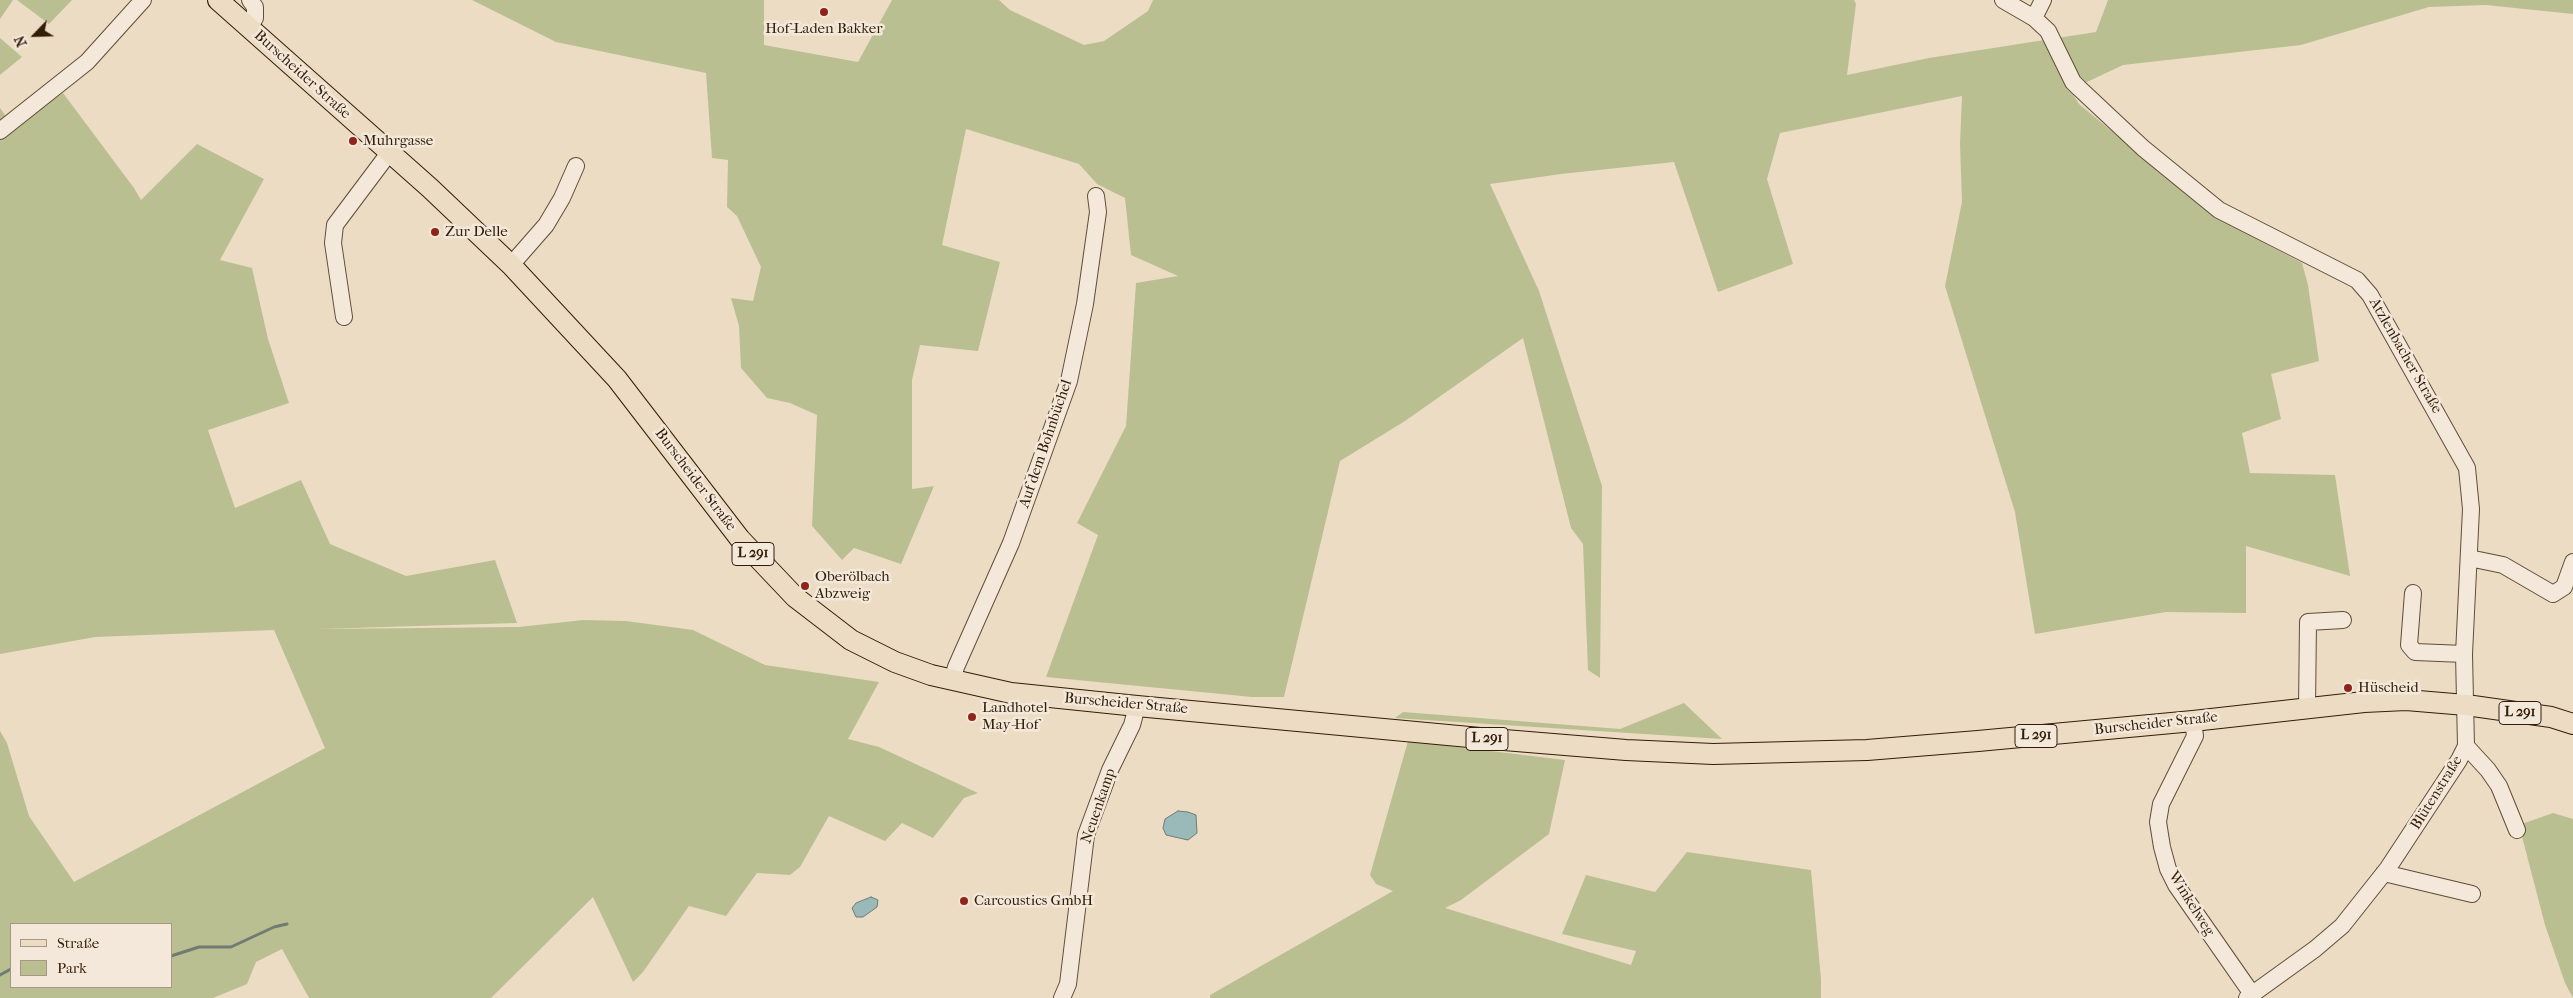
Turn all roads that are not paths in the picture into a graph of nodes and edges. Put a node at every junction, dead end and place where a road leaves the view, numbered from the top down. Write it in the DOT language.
graph roads {
  1 [pos="143,0"];
  2 [pos="218,0"];
  3 [pos="250,0"];
  4 [pos="2003,0"];
  5 [pos="2043,0"];
  6 [pos="2034,18"];
  7 [pos="248,27"];
  8 [pos="0,131"];
  9 [pos="389,154"];
  10 [pos="576,166"];
  11 [pos="1096,196"];
  12 [pos="511,265"];
  13 [pos="344,318"];
  14 [pos="2469,558"];
  15 [pos="2573,562"];
  16 [pos="2413,593"];
  17 [pos="2343,620"];
  18 [pos="2464,654"];
  19 [pos="952,682"];
  20 [pos="2466,705"];
  21 [pos="1137,706"];
  22 [pos="2307,708"];
  23 [pos="2193,721"];
  24 [pos="2573,724"];
  25 [pos="2466,746"];
  26 [pos="2517,830"];
  27 [pos="2384,873"];
  28 [pos="2472,894"];
  29 [pos="2249,996"];
  30 [pos="1062,998"];
  1 -- 8 [label="street"];
  2 -- 7 [label="main road, Burscheider Straße / L 291"];
  3 -- 7 [label="street, Burscheider Straße"];
  4 -- 6 [label="street, Atzlenbacher Straße"];
  5 -- 6 [label="street"];
  6 -- 14 [label="street, Atzlenbacher Straße"];
  7 -- 9 [label="main road, Burscheider Straße / L 291"];
  9 -- 12 [label="main road, Burscheider Straße / L 291"];
  9 -- 13 [label="street"];
  10 -- 12 [label="street"];
  11 -- 19 [label="street, Auf dem Bohnbüchel"];
  12 -- 19 [label="main road, Burscheider Straße / L 291"];
  14 -- 15 [label="street"];
  14 -- 18 [label="street, Atzlenbacher Straße"];
  16 -- 18 [label="street"];
  17 -- 22 [label="street"];
  18 -- 20 [label="street, Atzlenbacher Straße"];
  19 -- 21 [label="main road, Burscheider Straße / L 291"];
  20 -- 22 [label="main road, Burscheider Straße / L 291"];
  20 -- 24 [label="main road, Burscheider Straße / L 291"];
  20 -- 25 [label="street, Blütenstraße"];
  21 -- 23 [label="main road, Burscheider Straße / L 291"];
  21 -- 30 [label="street, Neuenkamp"];
  22 -- 23 [label="main road, Burscheider Straße / L 291"];
  23 -- 29 [label="street, Winkelweg"];
  25 -- 26 [label="street"];
  25 -- 27 [label="street, Blütenstraße"];
  27 -- 28 [label="street"];
  27 -- 29 [label="street, Blütenstraße"];
}
